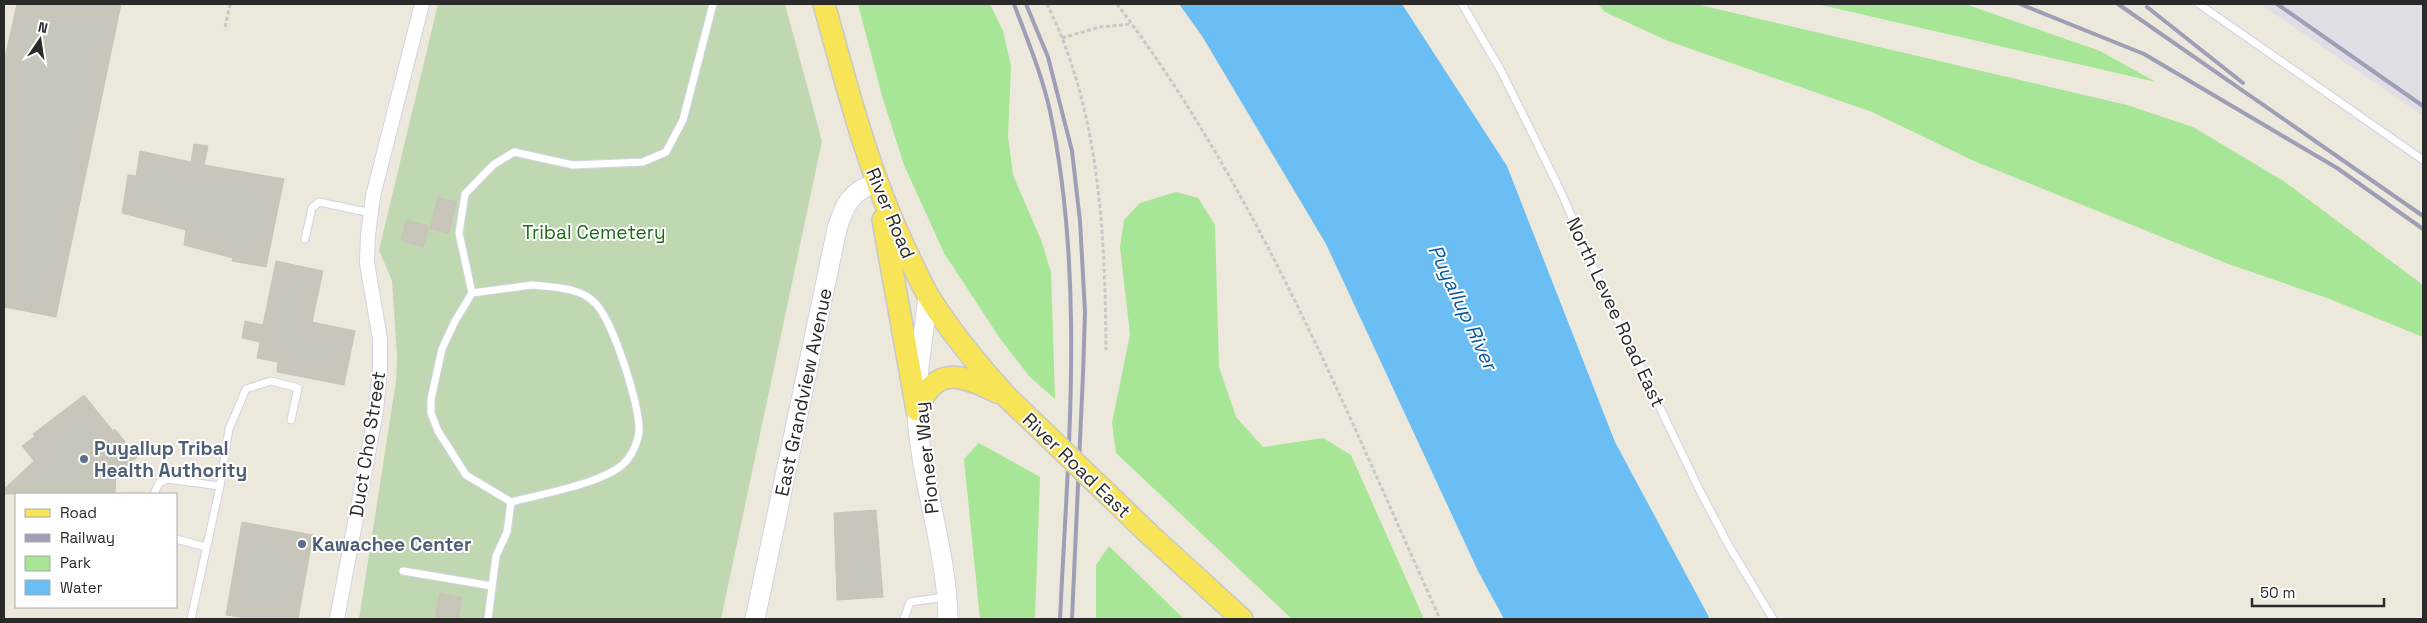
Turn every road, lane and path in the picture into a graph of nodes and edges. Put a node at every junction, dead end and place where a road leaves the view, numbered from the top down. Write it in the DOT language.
graph roads {
  1 [pos="230,4"];
  2 [pos="422,4"];
  3 [pos="713,4"];
  4 [pos="824,4"];
  5 [pos="1047,4"];
  6 [pos="1117,4"];
  7 [pos="1462,4"];
  8 [pos="2199,4"];
  9 [pos="1132,24"];
  10 [pos="225,27"];
  11 [pos="1061,38"];
  12 [pos="2423,160"];
  13 [pos="876,183"];
  14 [pos="371,213"];
  15 [pos="305,239"];
  16 [pos="472,293"];
  17 [pos="928,296"];
  18 [pos="1106,350"];
  19 [pos="1006,396"];
  20 [pos="917,410"];
  21 [pos="291,420"];
  22 [pos="220,486"];
  23 [pos="155,493"];
  24 [pos="511,502"];
  25 [pos="178,540"];
  26 [pos="206,547"];
  27 [pos="404,572"];
  28 [pos="492,586"];
  29 [pos="948,596"];
  30 [pos="191,619"];
  31 [pos="336,619"];
  32 [pos="488,619"];
  33 [pos="755,619"];
  34 [pos="904,619"];
  35 [pos="948,619"];
  36 [pos="1242,619"];
  37 [pos="1440,619"];
  38 [pos="1773,619"];
  1 -- 10 [label="path"];
  2 -- 14 [label="street, Duct Cho Street"];
  3 -- 16 [label="lane"];
  4 -- 13 [label="main road, River Road"];
  5 -- 11 [label="path"];
  6 -- 9 [label="path"];
  7 -- 38 [label="lane, North Levee Road East"];
  8 -- 12 [label="lane"];
  9 -- 11 [label="path"];
  9 -- 37 [label="path"];
  11 -- 18 [label="path"];
  13 -- 17 [label="main road, River Road"];
  13 -- 20 [label="main road"];
  13 -- 33 [label="street, East Grandview Avenue"];
  14 -- 15 [label="lane"];
  14 -- 31 [label="street, Duct Cho Street"];
  16 -- 24 [label="lane"];
  16 -- 24 [label="lane"];
  17 -- 19 [label="main road, River Road East"];
  17 -- 20 [label="street, Pioneer Way"];
  19 -- 20 [label="main road"];
  19 -- 36 [label="main road, River Road East, bridge"];
  20 -- 29 [label="street, Pioneer Way"];
  21 -- 22 [label="lane"];
  22 -- 23 [label="lane"];
  22 -- 26 [label="lane"];
  24 -- 28 [label="lane"];
  25 -- 26 [label="lane"];
  26 -- 30 [label="lane"];
  27 -- 28 [label="lane"];
  28 -- 32 [label="lane"];
  29 -- 34 [label="lane"];
  29 -- 35 [label="street, Pioneer Way"];
}
